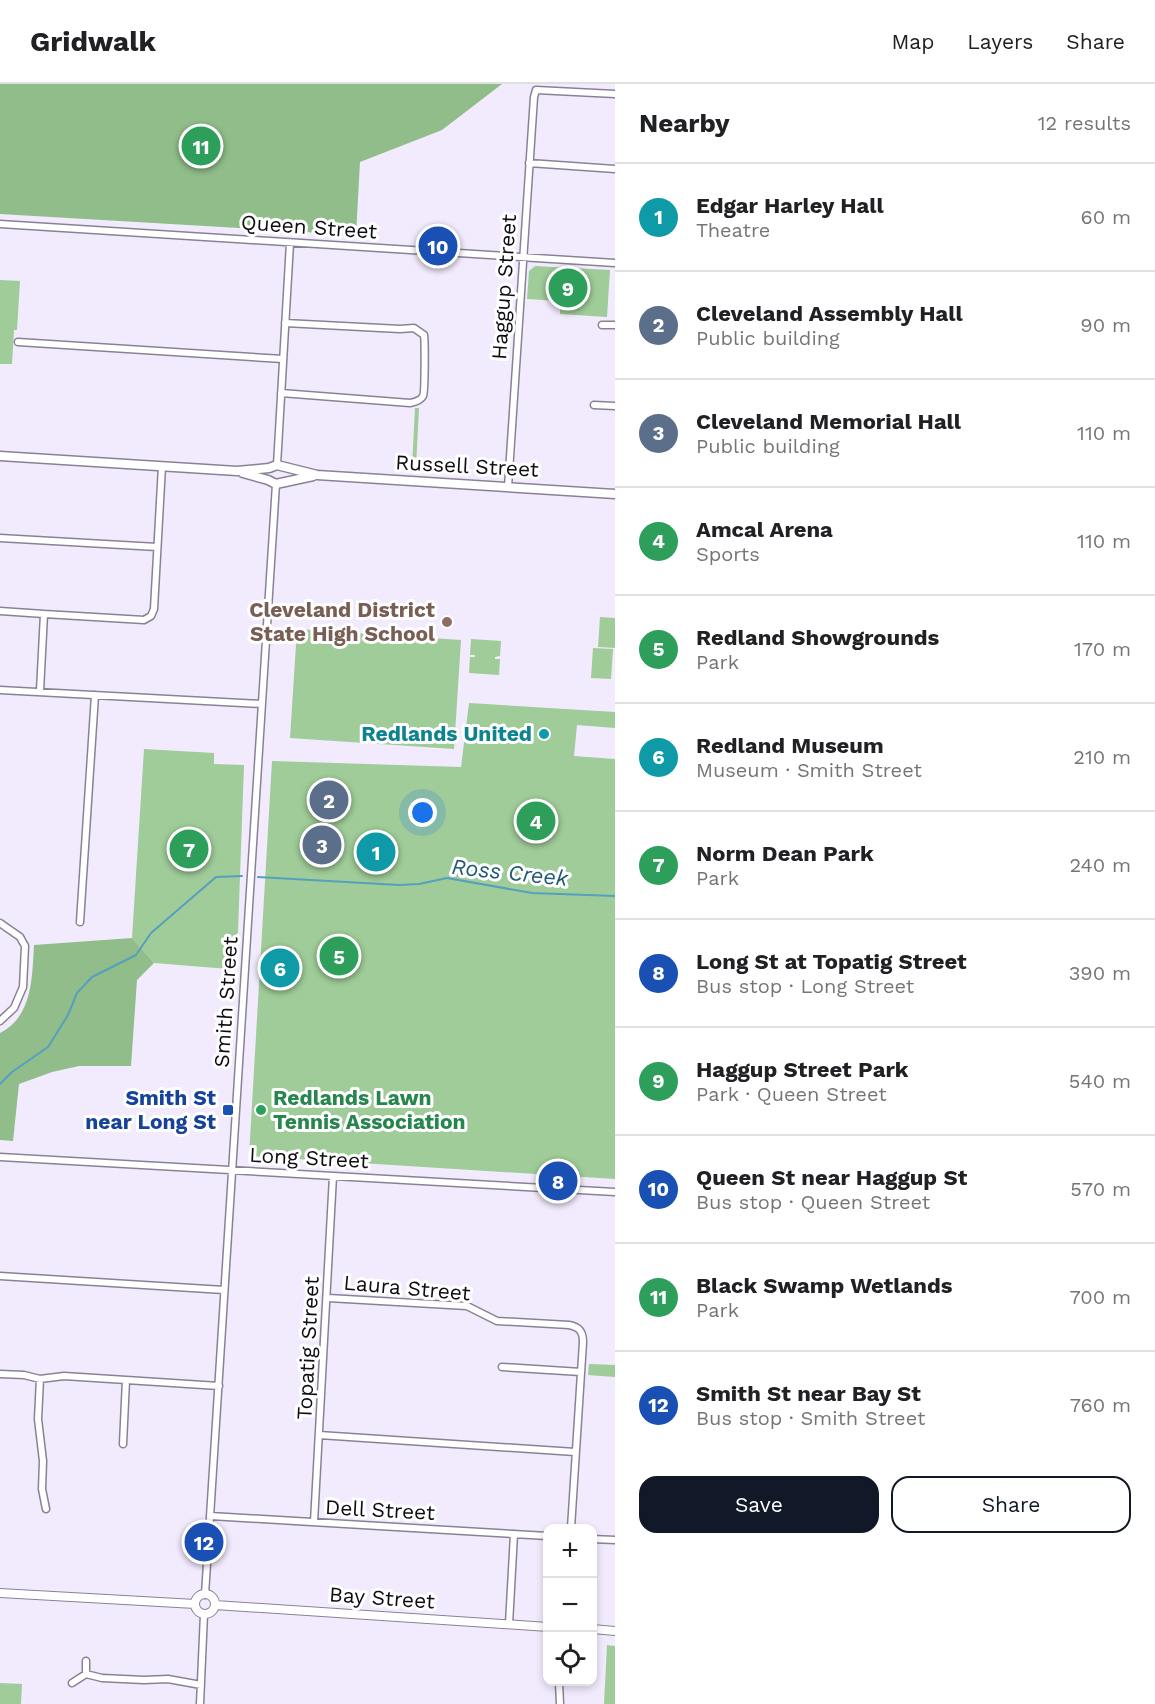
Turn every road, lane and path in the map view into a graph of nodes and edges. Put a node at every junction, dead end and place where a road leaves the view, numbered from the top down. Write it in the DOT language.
graph roads {
  1 [pos="615,94"];
  2 [pos="529,163"];
  3 [pos="615,169"];
  4 [pos="0,224"];
  5 [pos="290,243"];
  6 [pos="522,257"];
  7 [pos="615,262"];
  8 [pos="285,323"];
  9 [pos="602,325"];
  10 [pos="615,325"];
  11 [pos="18,342"];
  12 [pos="283,359"];
  13 [pos="281,393"];
  14 [pos="594,405"];
  15 [pos="615,406"];
  16 [pos="0,456"];
  17 [pos="162,466"];
  18 [pos="277,467"];
  19 [pos="237,471"];
  20 [pos="317,475"];
  21 [pos="276,482"];
  22 [pos="508,487"];
  23 [pos="615,494"];
  24 [pos="0,538"];
  25 [pos="157,547"];
  26 [pos="0,611"];
  27 [pos="44,614"];
  28 [pos="0,690"];
  29 [pos="40,692"];
  30 [pos="95,695"];
  31 [pos="262,704"];
  32 [pos="80,922"];
  33 [pos="0,923"];
  34 [pos="0,1021"];
  35 [pos="0,1157"];
  36 [pos="231,1170"];
  37 [pos="333,1176"];
  38 [pos="615,1192"];
  39 [pos="0,1276"];
  40 [pos="224,1290"];
  41 [pos="328,1298"];
  42 [pos="502,1367"];
  43 [pos="581,1372"];
  44 [pos="0,1374"];
  45 [pos="40,1379"];
  46 [pos="126,1380"];
  47 [pos="219,1386"];
  48 [pos="319,1435"];
  49 [pos="123,1444"];
  50 [pos="575,1452"];
  51 [pos="45,1509"];
  52 [pos="210,1516"];
  53 [pos="314,1522"];
  54 [pos="571,1524"];
  55 [pos="514,1534"];
  56 [pos="543,1536"];
  57 [pos="597,1539"];
  58 [pos="615,1540"];
  59 [pos="0,1593"];
  60 [pos="205,1595"];
  61 [pos="195,1604"];
  62 [pos="215,1605"];
  63 [pos="204,1614"];
  64 [pos="509,1624"];
  65 [pos="543,1627"];
  66 [pos="597,1629"];
  67 [pos="615,1631"];
  68 [pos="86,1661"];
  69 [pos="86,1674"];
  70 [pos="72,1683"];
  71 [pos="201,1684"];
  72 [pos="560,1686"];
  73 [pos="200,1704"];
  74 [pos="560,1704"];
  1 -- 2 [label="street, Haggup Street"];
  2 -- 3 [label="street"];
  2 -- 6 [label="street, Haggup Street"];
  4 -- 5 [label="street, Queen Street"];
  5 -- 6 [label="street, Queen Street"];
  5 -- 8 [label="street"];
  6 -- 7 [label="street, Queen Street"];
  6 -- 22 [label="street, Haggup Street"];
  8 -- 12 [label="street"];
  8 -- 13 [label="street"];
  9 -- 10 [label="street"];
  11 -- 12 [label="street"];
  12 -- 13 [label="street"];
  13 -- 18 [label="street"];
  14 -- 15 [label="street"];
  16 -- 17 [label="main road, Russell Street"];
  17 -- 19 [label="main road, Russell Street"];
  17 -- 25 [label="street"];
  18 -- 19 [label="main road, Russell Street"];
  18 -- 20 [label="main road, Russell Street"];
  18 -- 21 [label="main road"];
  18 -- 21 [label="main road"];
  19 -- 21 [label="main road, Russell Street"];
  20 -- 21 [label="main road, Russell Street"];
  20 -- 22 [label="main road, Russell Street"];
  21 -- 31 [label="street, Smith Street"];
  22 -- 23 [label="main road, Russell Street"];
  24 -- 25 [label="street"];
  25 -- 27 [label="street"];
  26 -- 27 [label="street"];
  27 -- 29 [label="street"];
  28 -- 29 [label="street"];
  29 -- 30 [label="street"];
  30 -- 31 [label="street"];
  30 -- 32 [label="street"];
  31 -- 36 [label="street, Smith Street"];
  33 -- 34 [label="street"];
  35 -- 36 [label="street, Long Street"];
  36 -- 37 [label="street, Long Street"];
  36 -- 40 [label="street, Smith Street"];
  37 -- 38 [label="street, Long Street"];
  37 -- 41 [label="street, Topatig Street"];
  39 -- 40 [label="street"];
  40 -- 47 [label="street, Smith Street"];
  41 -- 43 [label="street, Laura Street"];
  41 -- 48 [label="street, Topatig Street"];
  42 -- 43 [label="street"];
  43 -- 50 [label="street, Laura Street"];
  44 -- 45 [label="street"];
  45 -- 46 [label="street"];
  45 -- 51 [label="street"];
  46 -- 47 [label="street"];
  46 -- 49 [label="street"];
  47 -- 52 [label="street, Smith Street"];
  48 -- 50 [label="street"];
  48 -- 53 [label="street, Topatig Street"];
  50 -- 54 [label="street, Laura Street"];
  52 -- 53 [label="street, Dell Street"];
  52 -- 60 [label="street, Smith Street"];
  53 -- 55 [label="street, Dell Street"];
  55 -- 56 [label="street, Dell Street"];
  55 -- 64 [label="street"];
  57 -- 58 [label="street"];
  59 -- 61 [label="street"];
  60 -- 61 [label="street"];
  60 -- 62 [label="street"];
  61 -- 63 [label="street"];
  62 -- 63 [label="street"];
  62 -- 64 [label="street, Bay Street"];
  63 -- 71 [label="street"];
  64 -- 65 [label="street, Bay Street"];
  66 -- 67 [label="street"];
  68 -- 69 [label="street"];
  69 -- 70 [label="street"];
  69 -- 71 [label="street"];
  71 -- 73 [label="street"];
  72 -- 74 [label="street"];
}
